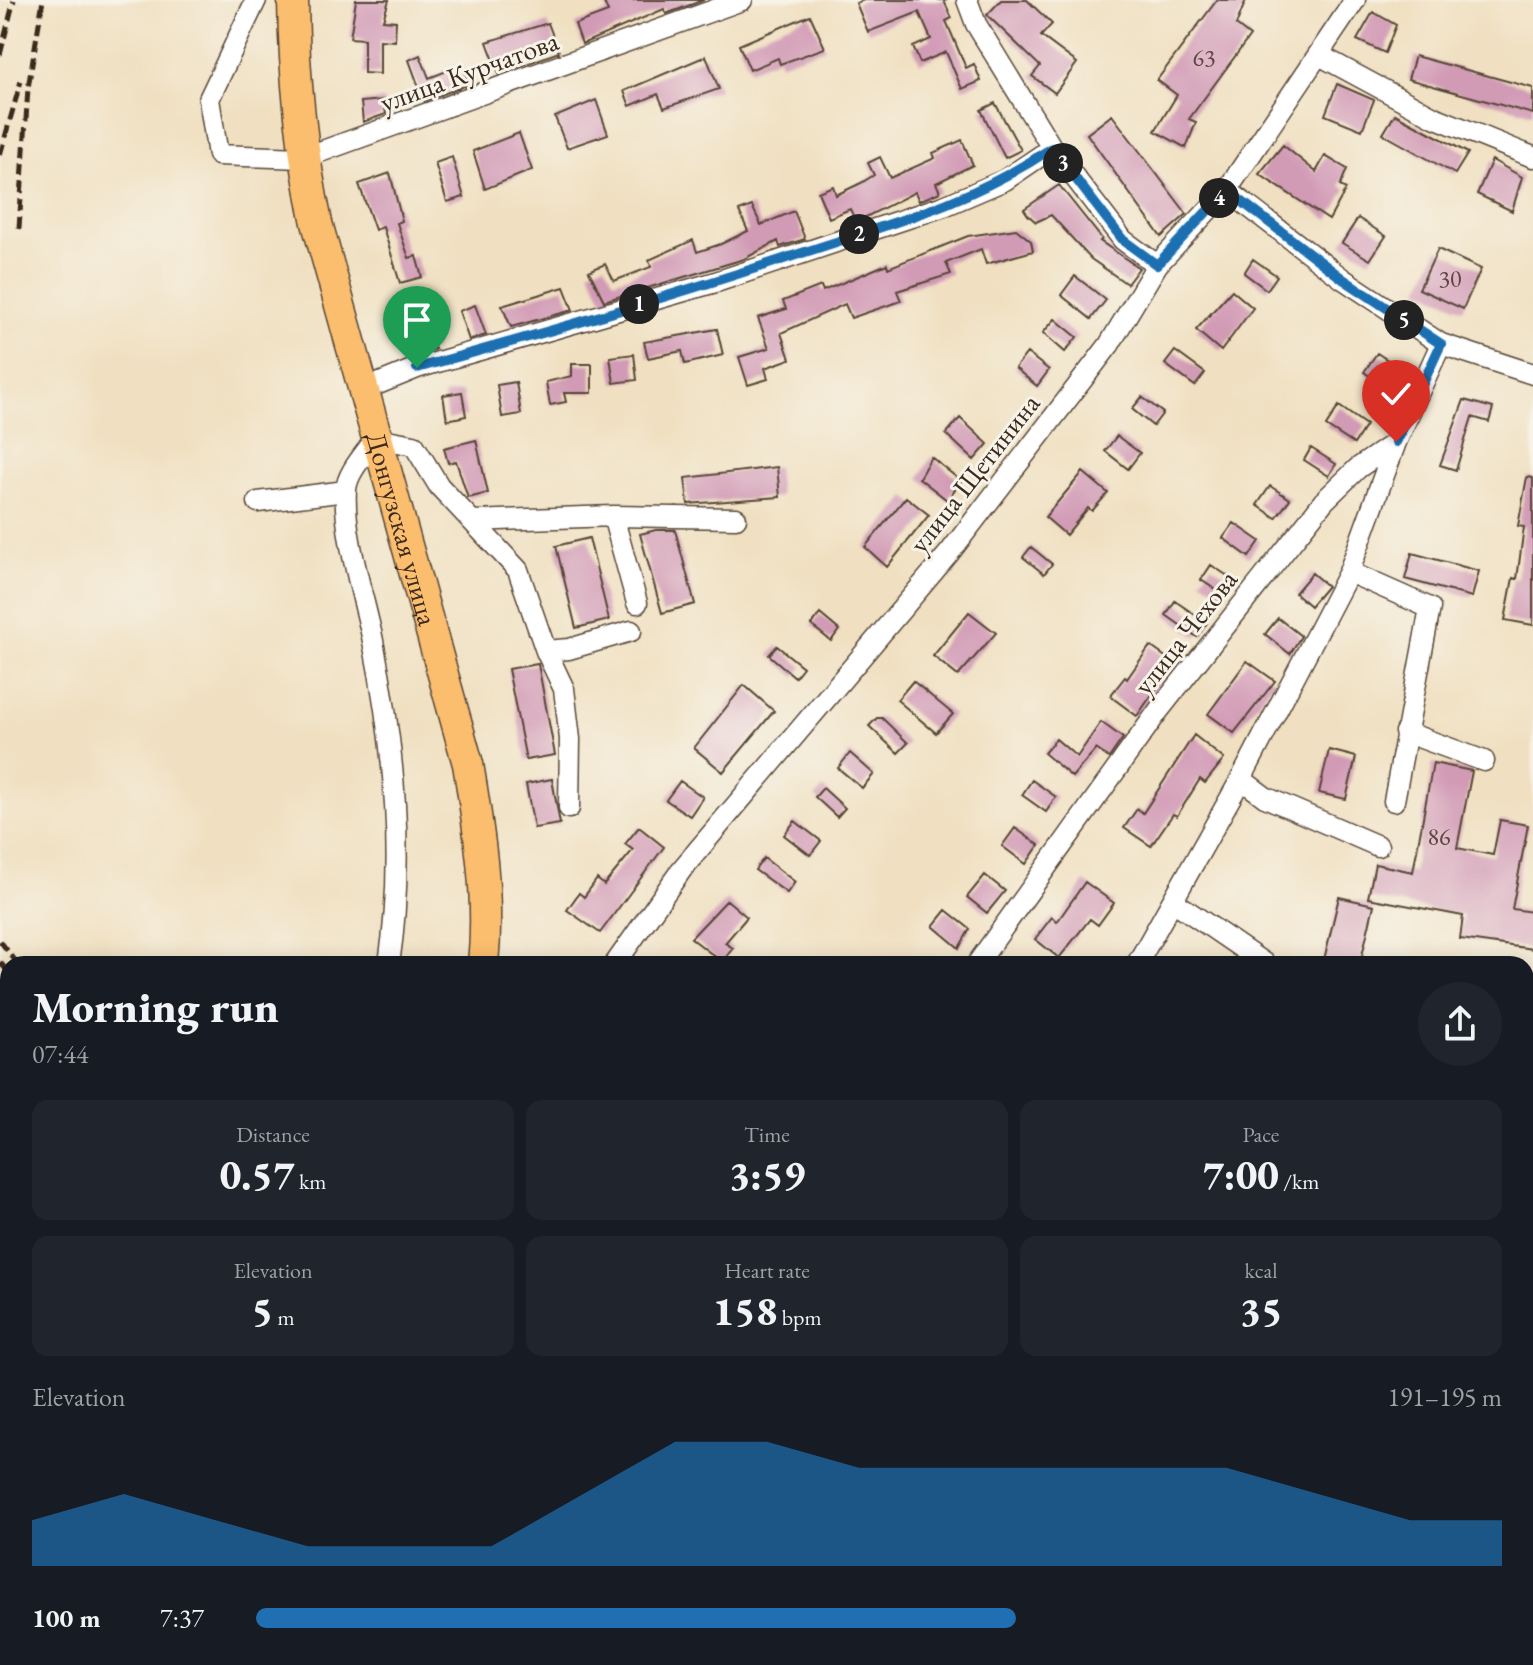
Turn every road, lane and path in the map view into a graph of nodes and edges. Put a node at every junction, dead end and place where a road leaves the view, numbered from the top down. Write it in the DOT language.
graph roads {
  1 [pos="256,0"];
  2 [pos="293,0"];
  3 [pos="742,0"];
  4 [pos="967,0"];
  5 [pos="1355,0"];
  6 [pos="1319,55"];
  7 [pos="1052,148"];
  8 [pos="1533,157"];
  9 [pos="303,158"];
  10 [pos="1227,190"];
  11 [pos="1157,265"];
  12 [pos="1441,344"];
  13 [pos="1533,374"];
  14 [pos="363,390"];
  15 [pos="376,438"];
  16 [pos="1396,442"];
  17 [pos="346,491"];
  18 [pos="258,502"];
  19 [pos="613,516"];
  20 [pos="736,518"];
  21 [pos="473,521"];
  22 [pos="1349,572"];
  23 [pos="637,603"];
  24 [pos="631,631"];
  25 [pos="546,651"];
  26 [pos="1405,732"];
  27 [pos="1484,761"];
  28 [pos="1241,779"];
  29 [pos="1394,801"];
  30 [pos="569,808"];
  31 [pos="1378,846"];
  32 [pos="1173,901"];
  33 [pos="390,956"];
  34 [pos="483,956"];
  35 [pos="621,956"];
  36 [pos="983,956"];
  37 [pos="1142,956"];
  38 [pos="1253,956"];
  1 -- 9 [label="street"];
  2 -- 9 [label="highway, Донгузская улица"];
  3 -- 9 [label="street, улица Курчатова"];
  4 -- 7 [label="street"];
  5 -- 6 [label="street, улица Щетинина"];
  6 -- 8 [label="street"];
  6 -- 10 [label="street, улица Щетинина"];
  7 -- 11 [label="street"];
  7 -- 14 [label="street"];
  9 -- 14 [label="highway, Донгузская улица"];
  10 -- 11 [label="street, улица Щетинина"];
  10 -- 12 [label="street"];
  11 -- 35 [label="street, улица Щетинина"];
  12 -- 13 [label="street"];
  12 -- 16 [label="street"];
  14 -- 15 [label="highway, Донгузская улица"];
  15 -- 17 [label="street"];
  15 -- 21 [label="street"];
  15 -- 34 [label="highway, Донгузская улица"];
  16 -- 22 [label="street"];
  16 -- 36 [label="street, улица Чехова"];
  17 -- 18 [label="street"];
  17 -- 33 [label="street"];
  19 -- 20 [label="street"];
  19 -- 21 [label="street"];
  19 -- 23 [label="street"];
  21 -- 25 [label="street"];
  22 -- 26 [label="street"];
  22 -- 28 [label="street"];
  24 -- 25 [label="street"];
  25 -- 30 [label="street"];
  26 -- 27 [label="street"];
  26 -- 29 [label="street"];
  28 -- 31 [label="street"];
  28 -- 32 [label="street"];
  32 -- 37 [label="street"];
  32 -- 38 [label="street"];
}
